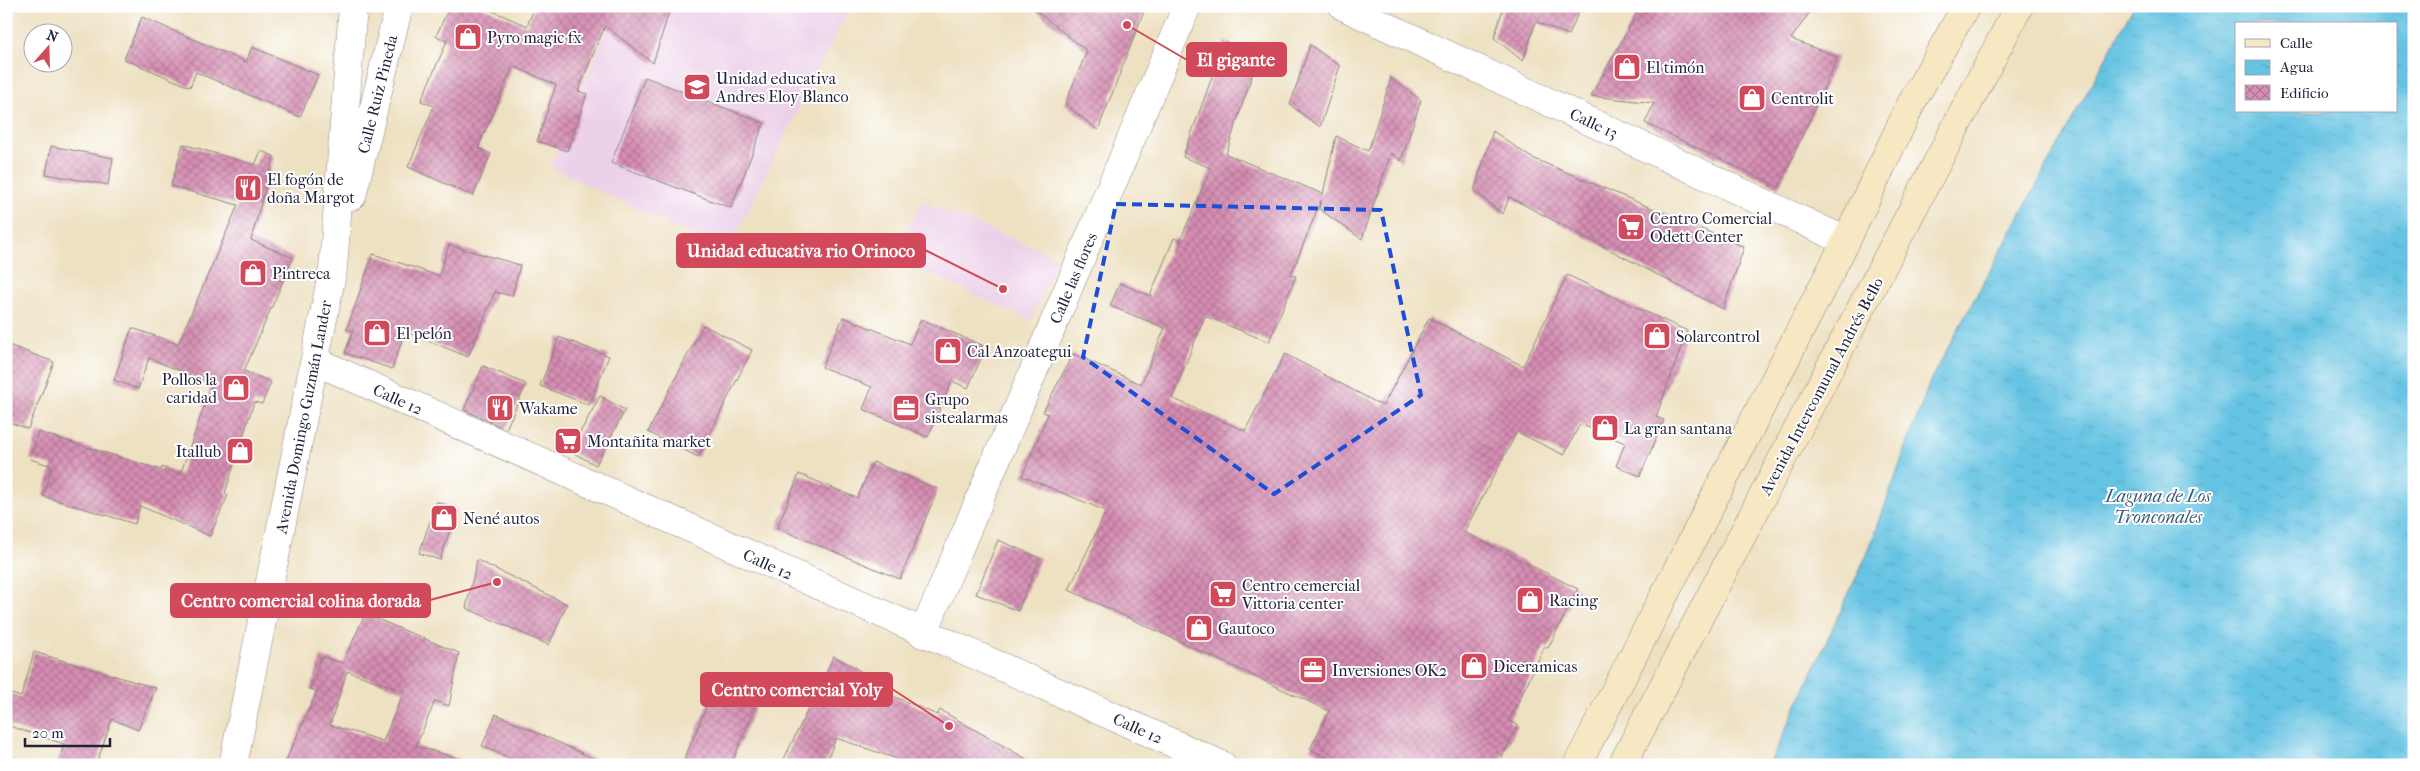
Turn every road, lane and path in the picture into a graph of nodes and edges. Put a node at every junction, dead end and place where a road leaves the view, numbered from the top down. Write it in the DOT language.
graph roads {
  1 [pos="353,6"];
  2 [pos="400,6"];
  3 [pos="1187,6"];
  4 [pos="1342,6"];
  5 [pos="1966,6"];
  6 [pos="2019,6"];
  7 [pos="1846,241"];
  8 [pos="333,269"];
  9 [pos="315,362"];
  10 [pos="923,634"];
  11 [pos="233,765"];
  12 [pos="1222,765"];
  13 [pos="1576,765"];
  14 [pos="1622,765"];
  1 -- 8 [label="street, Avenida Domingo Guzmán Lander"];
  2 -- 8 [label="street, Calle Ruiz Pineda"];
  3 -- 10 [label="street, Calle las flores"];
  4 -- 7 [label="street, Calle 13"];
  5 -- 7 [label="main road"];
  6 -- 14 [label="main road, Avenida Intercomunal Andrés Bello"];
  7 -- 13 [label="main road"];
  8 -- 9 [label="street, Avenida Domingo Guzmán Lander"];
  9 -- 10 [label="street, Calle 12"];
  9 -- 11 [label="street, Avenida Domingo Guzmán Lander"];
  10 -- 12 [label="street, Calle 12"];
}
